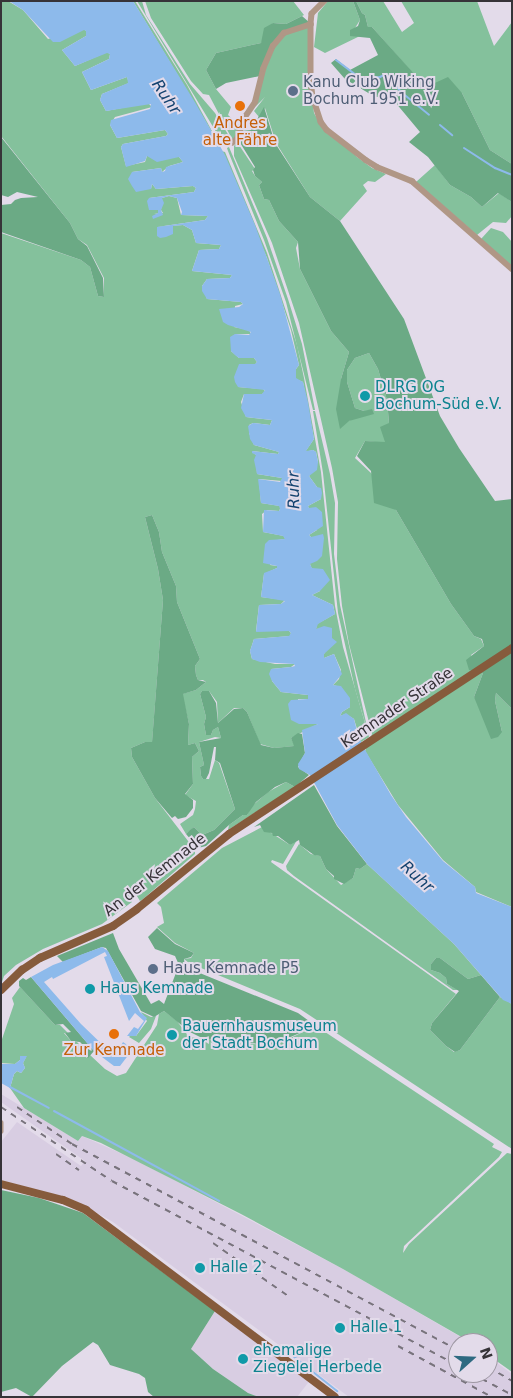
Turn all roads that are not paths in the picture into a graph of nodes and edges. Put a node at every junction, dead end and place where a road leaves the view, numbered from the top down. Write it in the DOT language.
graph roads {
  1 [pos="325,1"];
  2 [pos="311,24"];
  3 [pos="232,143"];
  4 [pos="512,268"];
  5 [pos="512,648"];
  6 [pos="297,790"];
  7 [pos="2,989"];
  8 [pos="1,1123"];
  9 [pos="1,1131"];
  10 [pos="1,1184"];
  11 [pos="335,1397"];
  1 -- 2 [label="street"];
  2 -- 3 [label="street"];
  2 -- 4 [label="street"];
  5 -- 6 [label="main road, Kemnader Straße"];
  6 -- 7 [label="main road, An der Kemnade"];
  8 -- 9 [label="street"];
  10 -- 11 [label="main road"];
}
